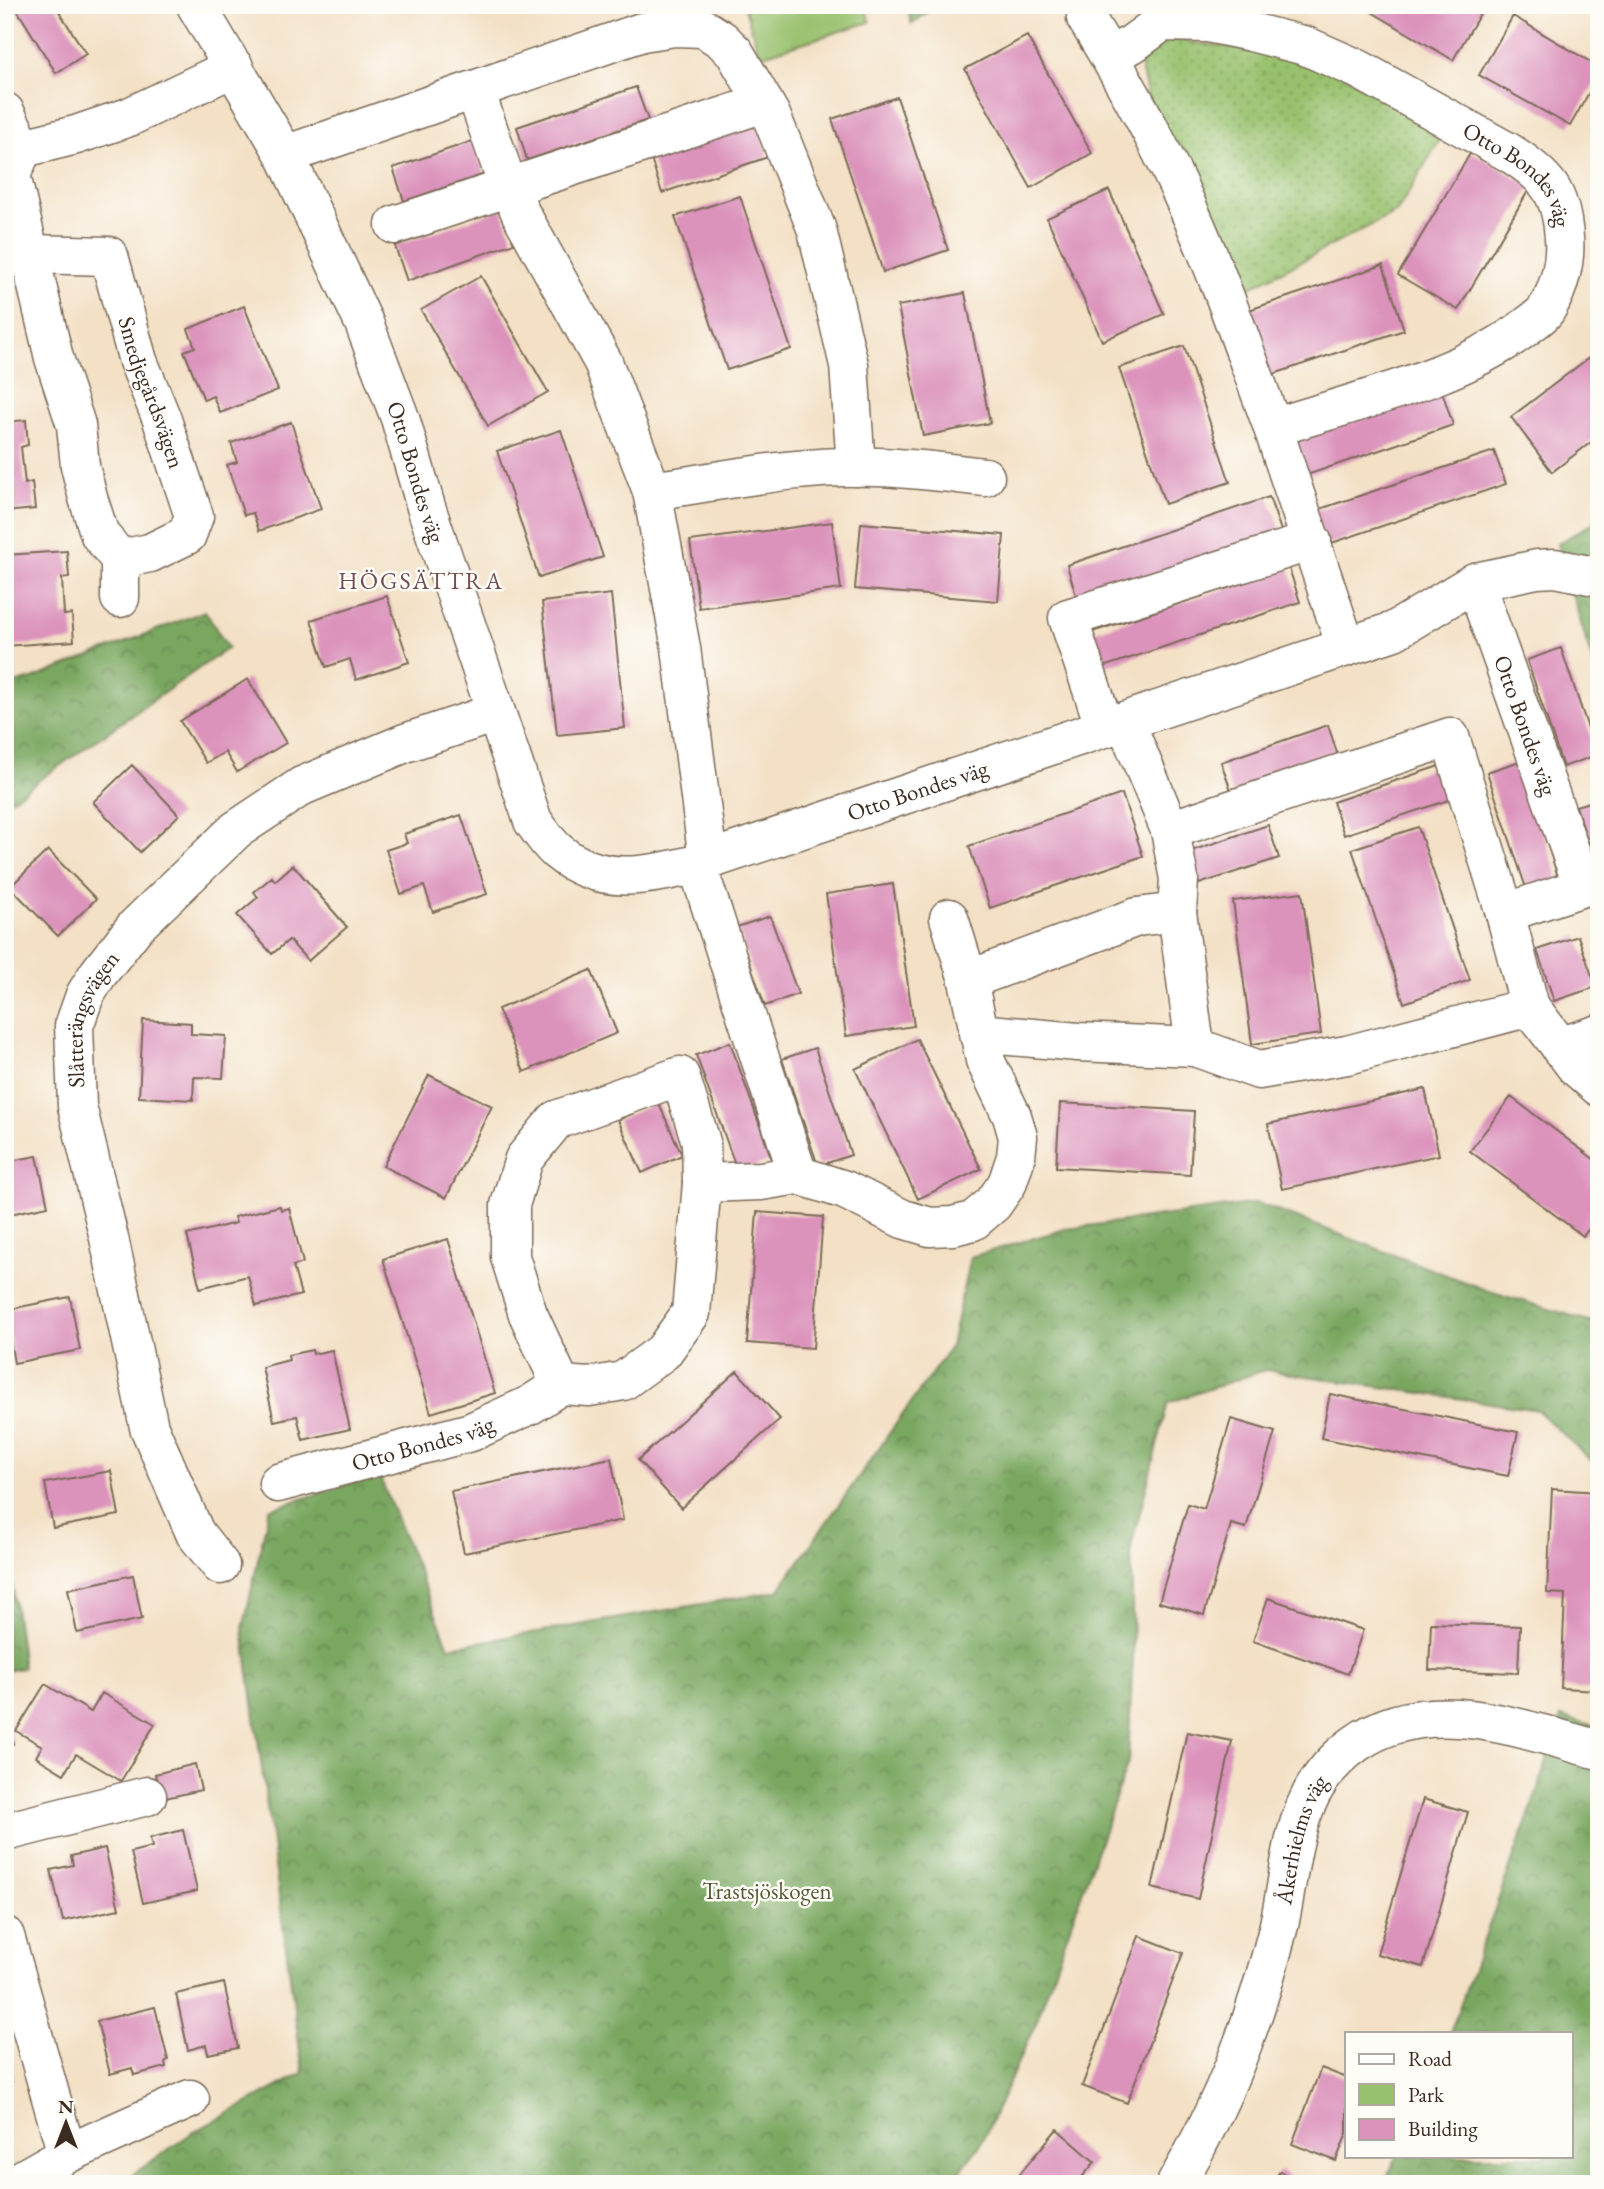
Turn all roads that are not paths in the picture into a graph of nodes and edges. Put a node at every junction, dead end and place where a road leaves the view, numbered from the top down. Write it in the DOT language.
graph roads {
  1 [pos="196,5"];
  2 [pos="1086,18"];
  3 [pos="1109,56"];
  4 [pos="234,67"];
  5 [pos="475,90"];
  6 [pos="764,103"];
  7 [pos="5,112"];
  8 [pos="23,148"];
  9 [pos="285,155"];
  10 [pos="510,188"];
  11 [pos="395,225"];
  12 [pos="30,254"];
  13 [pos="1273,428"];
  14 [pos="856,467"];
  15 [pos="985,477"];
  16 [pos="652,491"];
  17 [pos="1312,541"];
  18 [pos="121,559"];
  19 [pos="1599,578"];
  20 [pos="1475,582"];
  21 [pos="121,598"];
  22 [pos="1346,647"];
  23 [pos="495,713"];
  24 [pos="1115,725"];
  25 [pos="1170,830"];
  26 [pos="703,862"];
  27 [pos="1177,912"];
  28 [pos="1505,913"];
  29 [pos="949,918"];
  30 [pos="968,980"];
  31 [pos="1530,1007"];
  32 [pos="978,1033"];
  33 [pos="1599,1034"];
  34 [pos="1195,1047"];
  35 [pos="1561,1049"];
  36 [pos="1599,1087"];
  37 [pos="798,1175"];
  38 [pos="702,1183"];
  39 [pos="561,1385"];
  40 [pos="278,1483"];
  41 [pos="220,1565"];
  42 [pos="1599,1750"];
  43 [pos="148,1796"];
  44 [pos="5,1832"];
  45 [pos="5,1936"];
  46 [pos="190,2099"];
  47 [pos="67,2154"];
  48 [pos="14,2184"];
  49 [pos="1176,2184"];
  1 -- 4 [label="street, Otto Bondes väg"];
  2 -- 3 [label="street"];
  3 -- 13 [label="street"];
  3 -- 13 [label="street, Otto Bondes väg"];
  4 -- 8 [label="street"];
  4 -- 9 [label="street, Otto Bondes väg"];
  5 -- 6 [label="street"];
  5 -- 9 [label="street"];
  5 -- 10 [label="street"];
  6 -- 10 [label="street"];
  6 -- 14 [label="street"];
  7 -- 8 [label="street"];
  8 -- 12 [label="street"];
  9 -- 23 [label="street, Otto Bondes väg"];
  10 -- 11 [label="street"];
  10 -- 16 [label="street"];
  12 -- 18 [label="street"];
  12 -- 18 [label="street, Smedjegårdsvägen"];
  13 -- 17 [label="street"];
  14 -- 15 [label="street"];
  14 -- 16 [label="street"];
  16 -- 26 [label="street"];
  17 -- 22 [label="street"];
  17 -- 24 [label="street"];
  18 -- 21 [label="street"];
  19 -- 20 [label="street"];
  20 -- 22 [label="street, Otto Bondes väg"];
  20 -- 28 [label="street, Otto Bondes väg"];
  22 -- 24 [label="street, Otto Bondes väg"];
  23 -- 26 [label="street, Otto Bondes väg"];
  23 -- 41 [label="street, Slåtterängsvägen"];
  24 -- 25 [label="street"];
  24 -- 26 [label="street, Otto Bondes väg"];
  25 -- 27 [label="street"];
  25 -- 28 [label="street"];
  26 -- 37 [label="street"];
  27 -- 30 [label="street"];
  27 -- 34 [label="street"];
  28 -- 31 [label="street"];
  29 -- 30 [label="street"];
  30 -- 32 [label="street"];
  31 -- 34 [label="street"];
  31 -- 35 [label="street"];
  32 -- 34 [label="street"];
  32 -- 37 [label="street"];
  33 -- 35 [label="street"];
  35 -- 36 [label="street"];
  37 -- 38 [label="street"];
  38 -- 39 [label="street"];
  38 -- 39 [label="street"];
  39 -- 40 [label="street, Otto Bondes väg"];
  42 -- 49 [label="street, Åkerhielms väg"];
  43 -- 44 [label="street"];
  45 -- 47 [label="street"];
  46 -- 47 [label="street"];
  47 -- 48 [label="street"];
}
